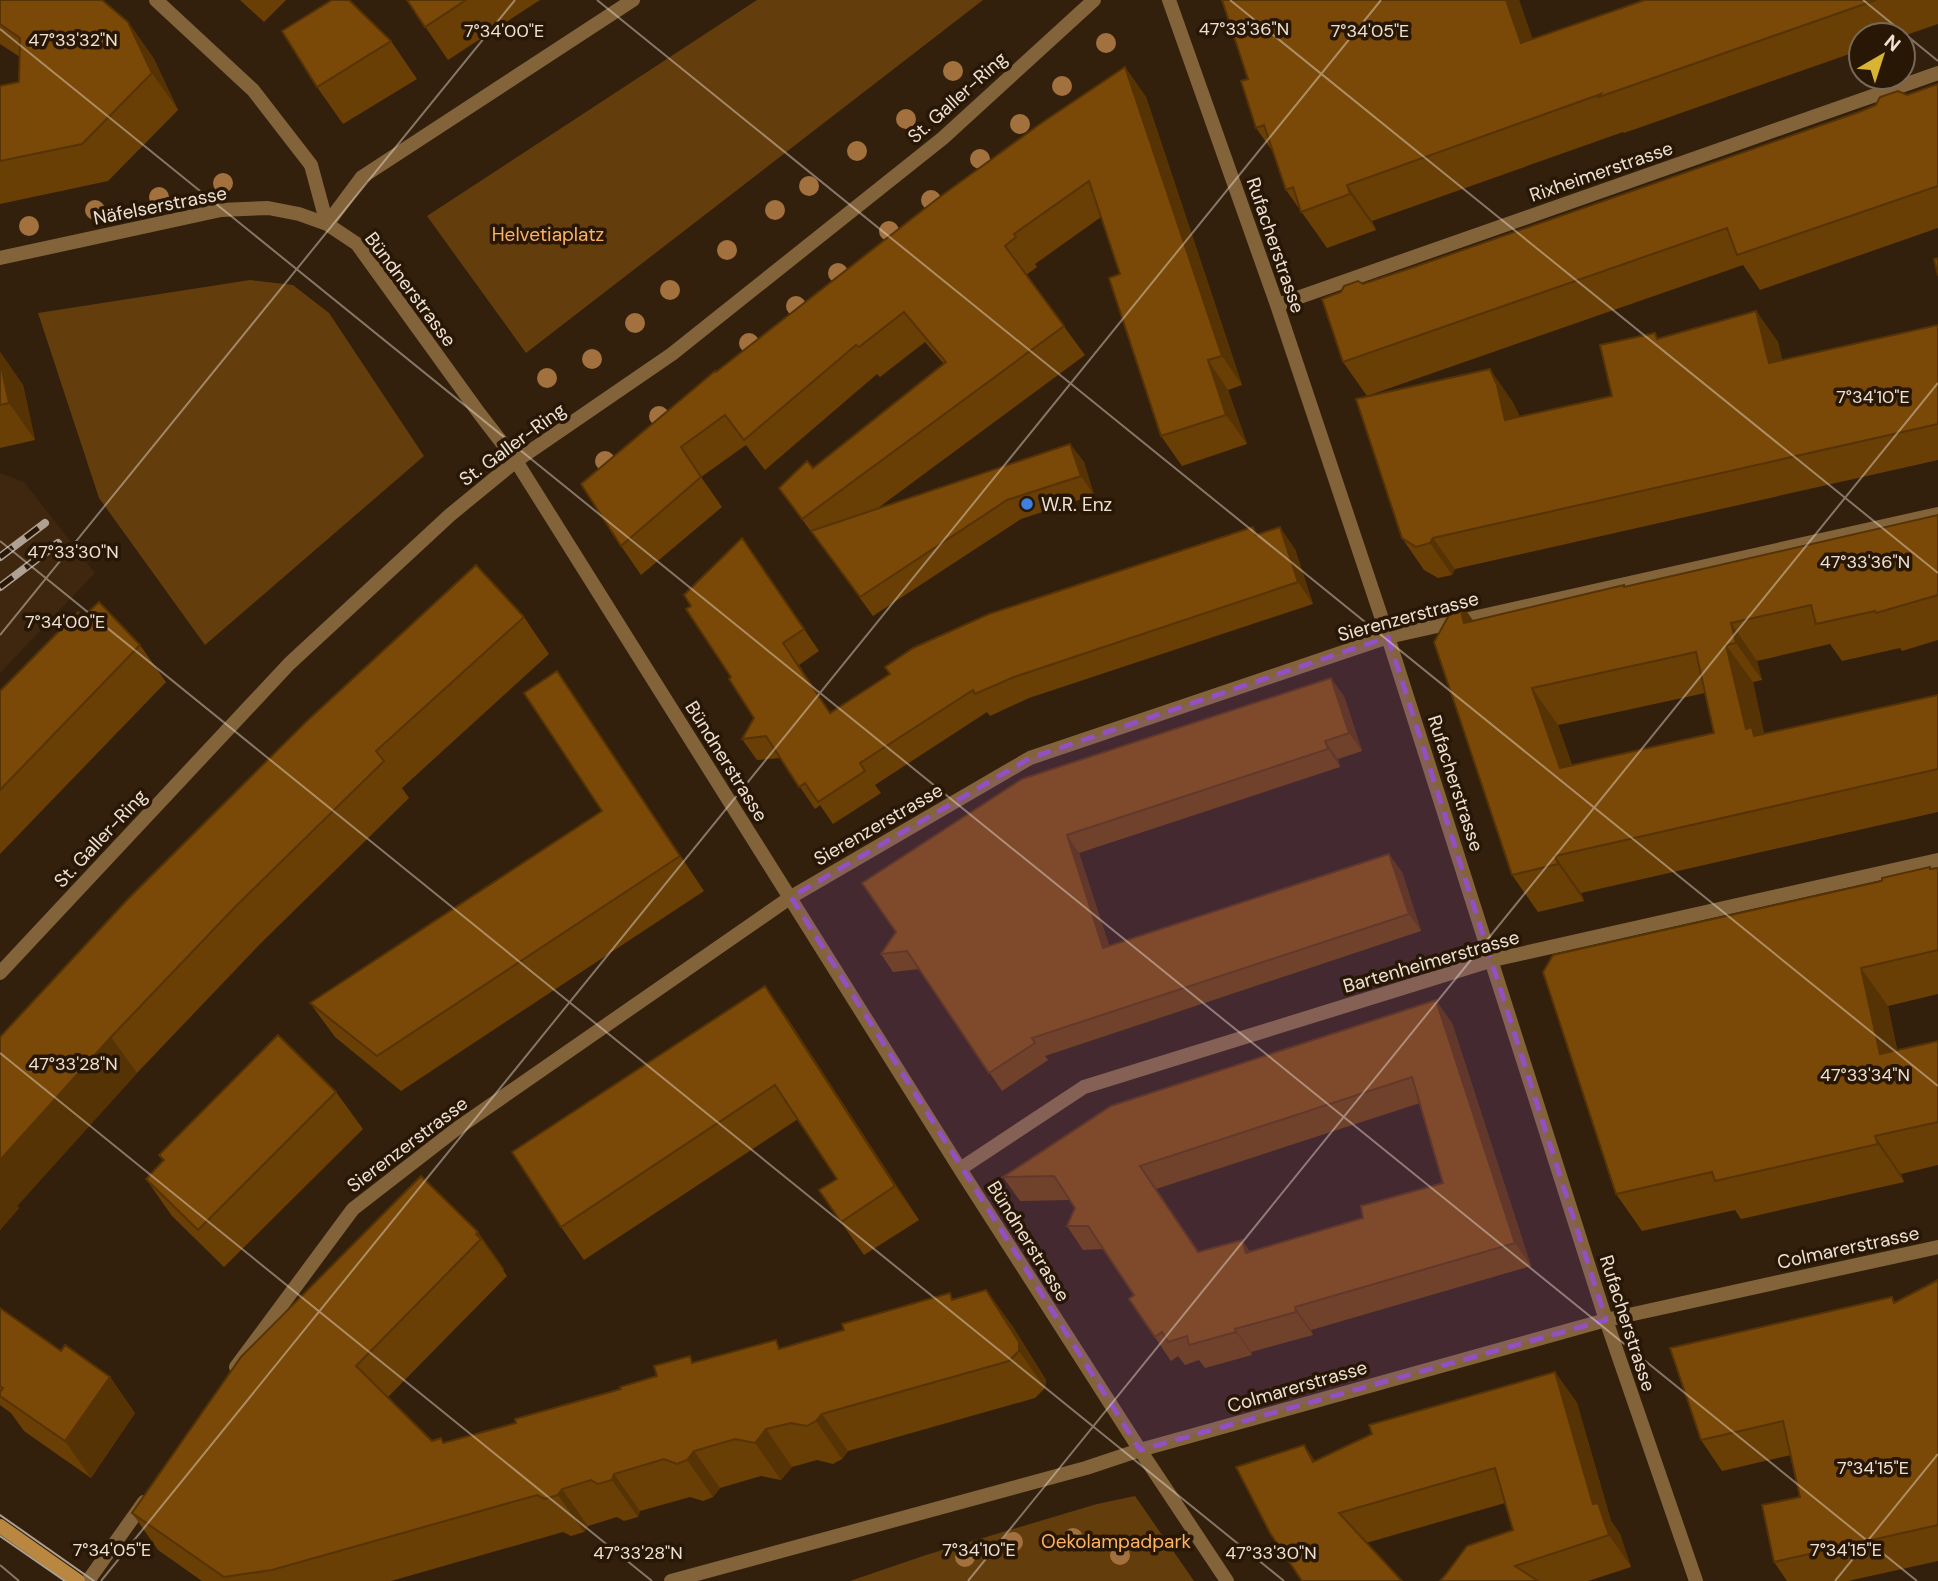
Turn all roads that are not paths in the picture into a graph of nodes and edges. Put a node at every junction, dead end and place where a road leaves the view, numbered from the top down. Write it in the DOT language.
graph roads {
  1 [pos="156,0"];
  2 [pos="633,0"];
  3 [pos="1094,0"];
  4 [pos="1169,0"];
  5 [pos="1938,73"];
  6 [pos="327,224"];
  7 [pos="0,258"];
  8 [pos="1277,305"];
  9 [pos="516,461"];
  10 [pos="1938,514"];
  11 [pos="1388,637"];
  12 [pos="1938,860"];
  13 [pos="791,897"];
  14 [pos="1493,960"];
  15 [pos="0,973"];
  16 [pos="960,1169"];
  17 [pos="1938,1247"];
  18 [pos="1606,1320"];
  19 [pos="229,1377"];
  20 [pos="1140,1450"];
  21 [pos="151,1491"];
  22 [pos="0,1526"];
  23 [pos="78,1581"];
  24 [pos="88,1581"];
  25 [pos="671,1581"];
  26 [pos="1227,1581"];
  27 [pos="1696,1581"];
  1 -- 6 [label="street"];
  2 -- 6 [label="street"];
  3 -- 9 [label="street, St. Galler-Ring"];
  4 -- 8 [label="street, Rufacherstrasse"];
  5 -- 8 [label="street, Rixheimerstrasse"];
  6 -- 7 [label="street, Näfelserstrasse"];
  6 -- 9 [label="street, Bündnerstrasse"];
  8 -- 11 [label="street, Rufacherstrasse"];
  9 -- 13 [label="street, Bündnerstrasse"];
  9 -- 15 [label="street, St. Galler-Ring"];
  10 -- 11 [label="street, Sierenzerstrasse"];
  11 -- 13 [label="street, Sierenzerstrasse"];
  11 -- 14 [label="street, Rufacherstrasse"];
  12 -- 14 [label="street, Bartenheimerstrasse"];
  13 -- 16 [label="street, Bündnerstrasse"];
  13 -- 19 [label="street, Sierenzerstrasse"];
  14 -- 16 [label="street, Bartenheimerstrasse"];
  14 -- 18 [label="street, Rufacherstrasse"];
  16 -- 20 [label="street, Bündnerstrasse"];
  17 -- 18 [label="street, Colmarerstrasse"];
  18 -- 20 [label="street, Colmarerstrasse"];
  18 -- 27 [label="street, Rufacherstrasse"];
  20 -- 25 [label="street, Colmarerstrasse"];
  20 -- 26 [label="street, Bündnerstrasse"];
  21 -- 24 [label="street"];
  22 -- 23 [label="main road"];
}
